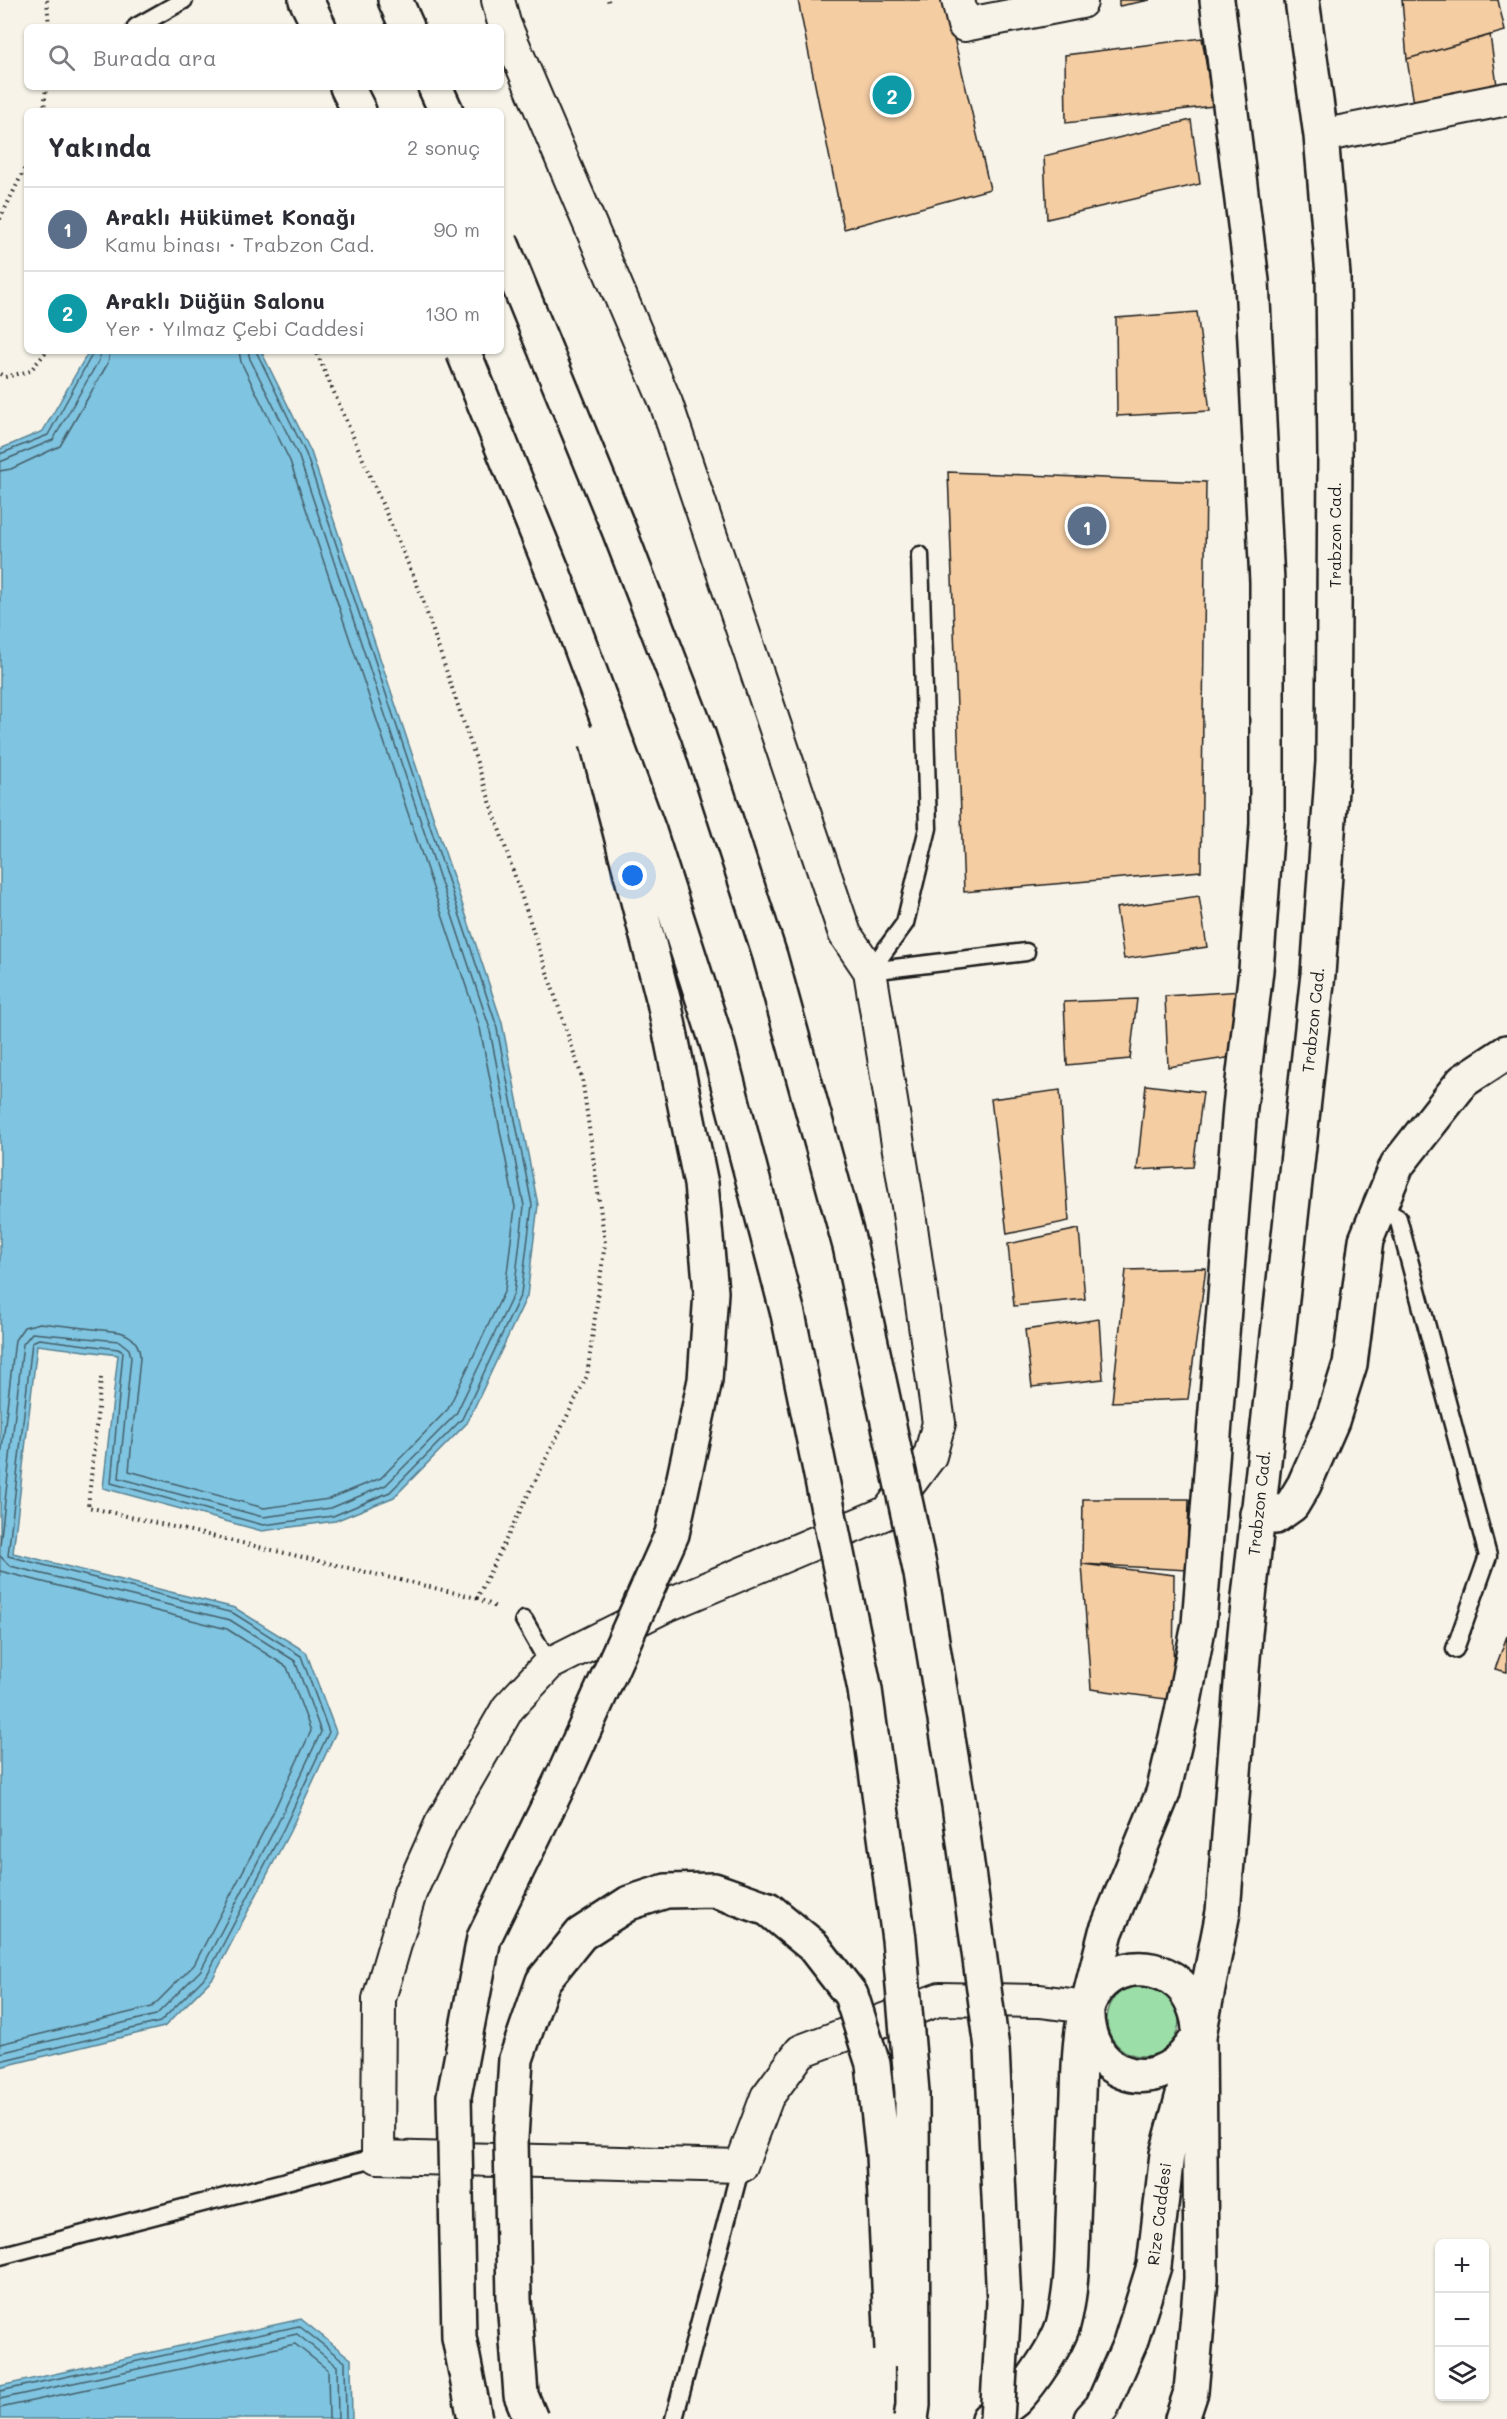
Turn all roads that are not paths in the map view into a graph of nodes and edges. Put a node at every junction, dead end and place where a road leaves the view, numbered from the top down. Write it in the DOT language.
graph roads {
  1 [pos="184,0"];
  2 [pos="306,0"];
  3 [pos="395,0"];
  4 [pos="498,0"];
  5 [pos="958,0"];
  6 [pos="1217,0"];
  7 [pos="1302,0"];
  8 [pos="1081,2"];
  9 [pos="141,24"];
  10 [pos="318,24"];
  11 [pos="406,24"];
  12 [pos="349,90"];
  13 [pos="436,90"];
  14 [pos="1507,99"];
  15 [pos="358,108"];
  16 [pos="445,108"];
  17 [pos="1321,136"];
  18 [pos="504,249"];
  19 [pos="464,354"];
  20 [pos="920,555"];
  21 [pos="553,572"];
  22 [pos="1026,952"];
  23 [pos="870,971"];
  24 [pos="1507,1052"];
  25 [pos="1380,1207"];
  26 [pos="1257,1514"];
  27 [pos="524,1620"];
  28 [pos="1455,1649"];
  29 [pos="549,1664"];
  30 [pos="1087,2007"];
  31 [pos="1199,2036"];
  32 [pos="378,2157"];
  33 [pos="741,2166"];
  34 [pos="0,2256"];
  35 [pos="475,2419"];
  36 [pos="531,2419"];
  37 [pos="674,2419"];
  38 [pos="895,2419"];
  39 [pos="911,2419"];
  40 [pos="987,2419"];
  41 [pos="997,2419"];
  42 [pos="1091,2419"];
  43 [pos="1182,2419"];
  1 -- 9 [label="lane"];
  2 -- 10 [label="main road"];
  3 -- 11 [label="main road"];
  4 -- 23 [label="street"];
  5 -- 8 [label="street"];
  6 -- 30 [label="main road"];
  7 -- 17 [label="main road, Trabzon Cad."];
  12 -- 15 [label="main road"];
  13 -- 16 [label="main road"];
  14 -- 17 [label="street"];
  17 -- 26 [label="main road, Trabzon Cad."];
  18 -- 41 [label="main road, bridge"];
  19 -- 21 [label="main road, bridge"];
  20 -- 23 [label="lane"];
  21 -- 35 [label="main road, bridge"];
  21 -- 39 [label="main road, bridge"];
  22 -- 23 [label="lane"];
  23 -- 29 [label="street"];
  24 -- 25 [label="main road"];
  25 -- 26 [label="main road"];
  25 -- 28 [label="lane"];
  26 -- 31 [label="main road, Trabzon Cad."];
  27 -- 29 [label="lane"];
  29 -- 32 [label="street"];
  30 -- 31 [label="main road"];
  30 -- 31 [label="main road"];
  30 -- 33 [label="street"];
  30 -- 40 [label="main road"];
  31 -- 42 [label="main road, Rize Caddesi"];
  31 -- 43 [label="main road"];
  32 -- 33 [label="street"];
  32 -- 34 [label="lane"];
  33 -- 37 [label="lane"];
  36 -- 38 [label="main road, bridge"];
}
